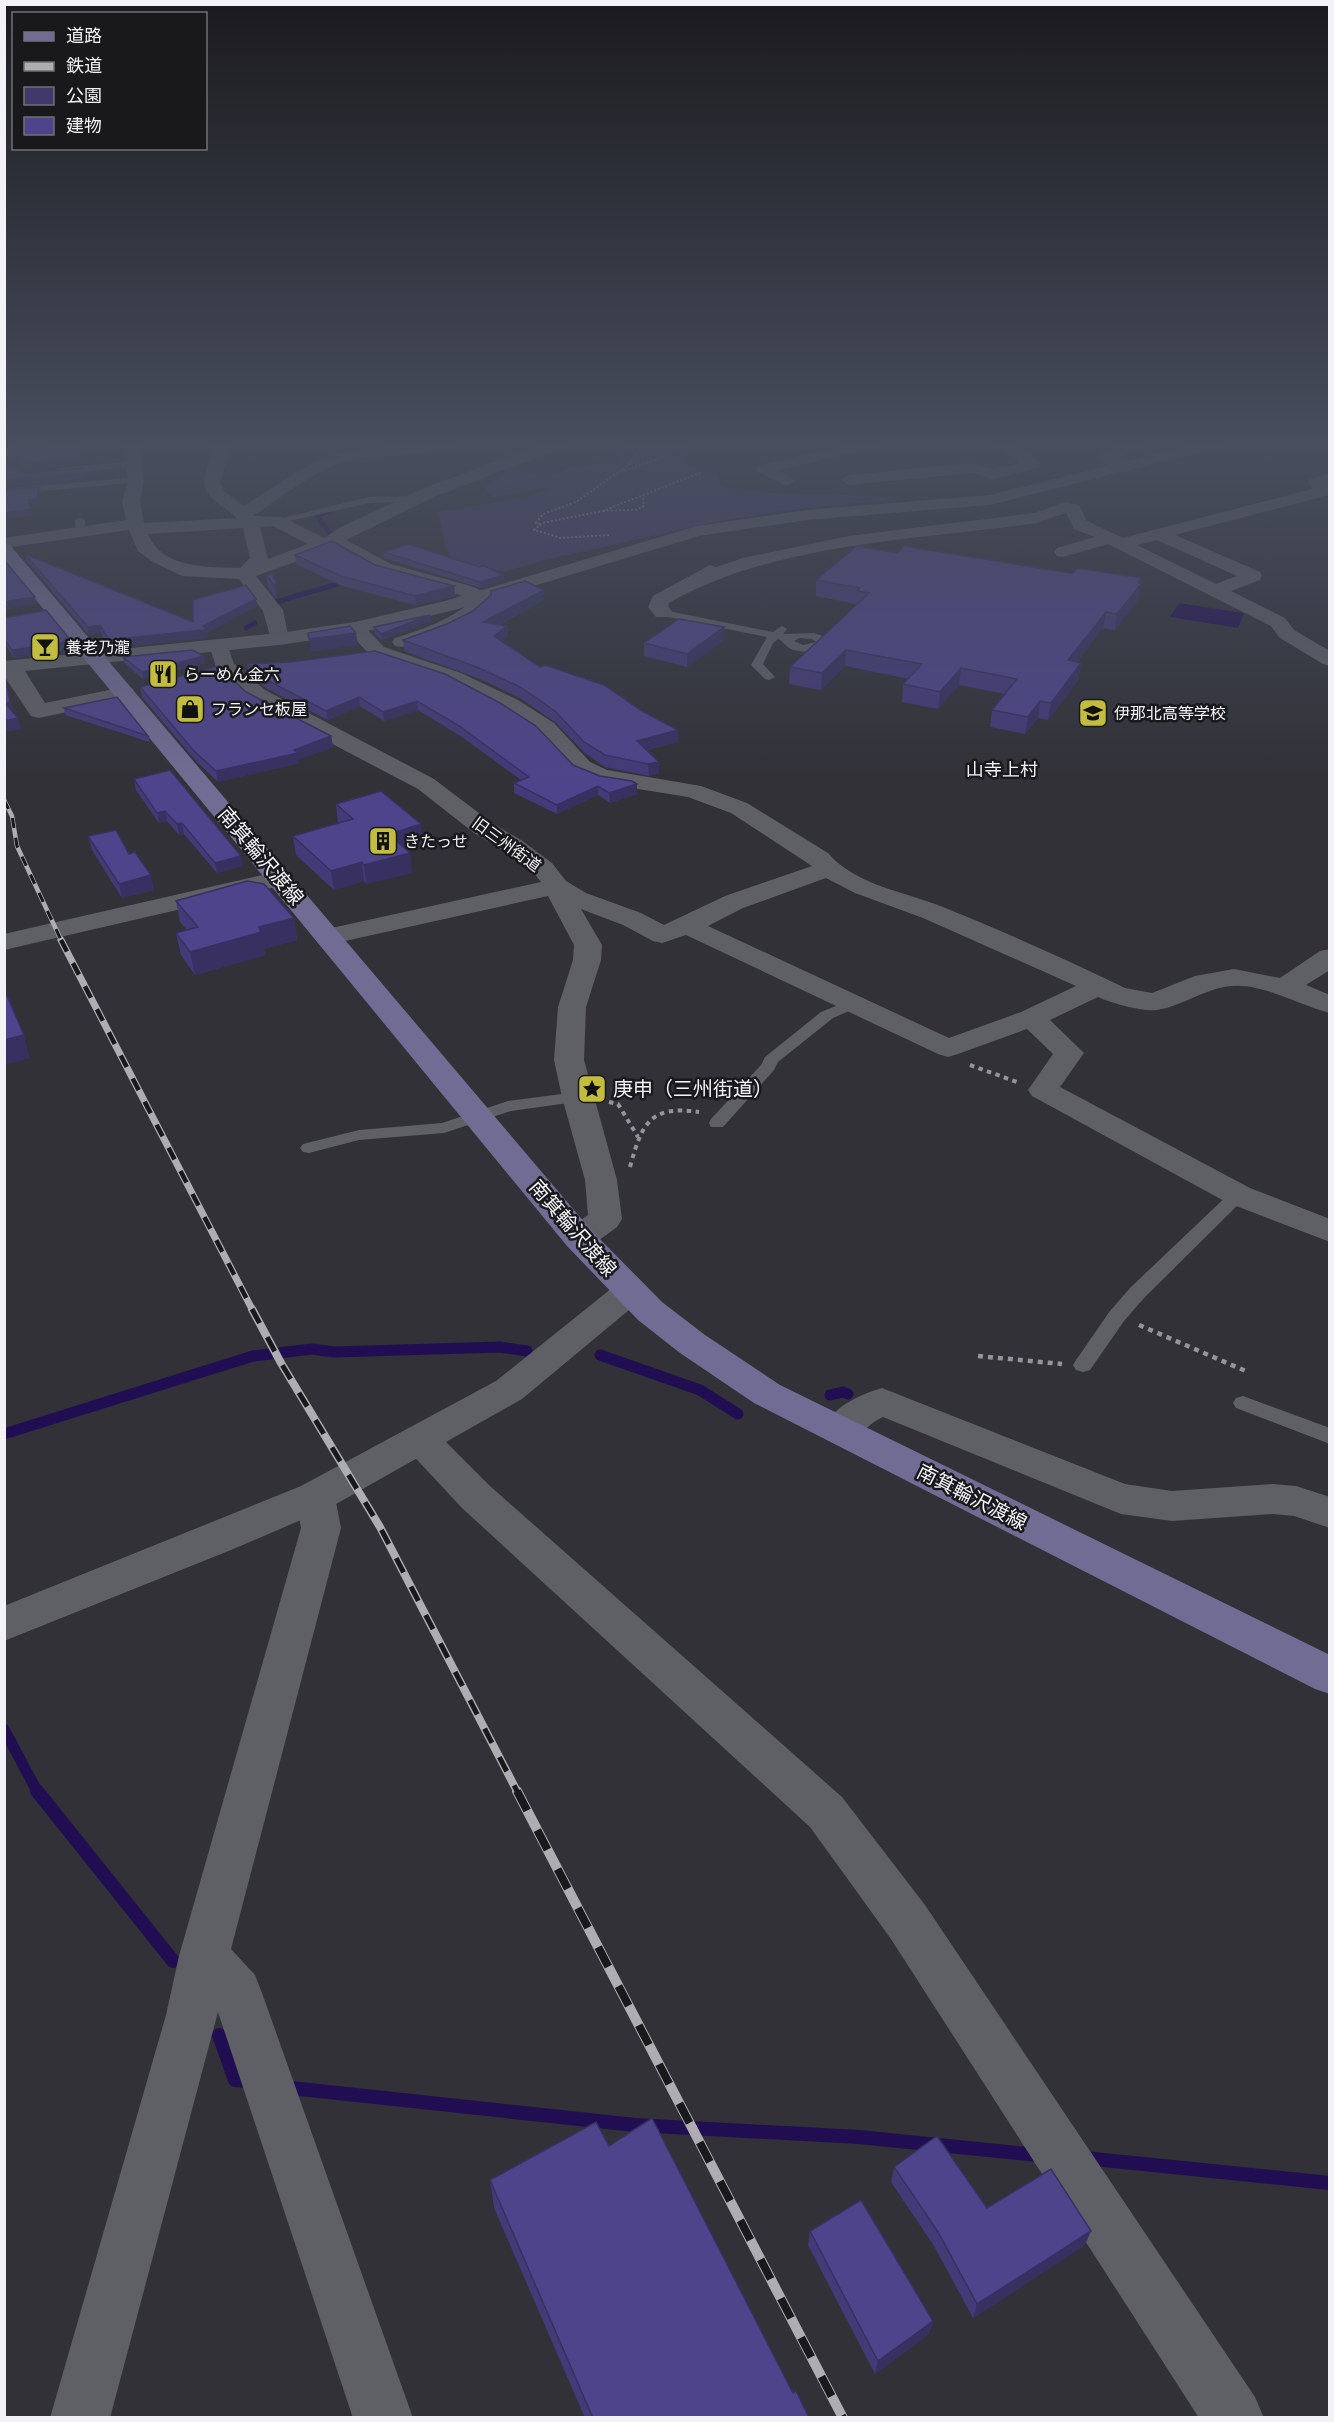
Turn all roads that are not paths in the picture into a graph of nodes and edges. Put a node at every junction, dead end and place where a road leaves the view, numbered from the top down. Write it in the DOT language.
graph roads {
  1 [pos="10,556"];
  2 [pos="156,556"];
  3 [pos="258,556"];
  4 [pos="293,556"];
  5 [pos="360,556"];
  6 [pos="614,556"];
  7 [pos="739,556"];
  8 [pos="776,556"];
  9 [pos="1145,556"];
  10 [pos="1207,556"];
  11 [pos="245,574"];
  12 [pos="691,582"];
  13 [pos="1214,591"];
  14 [pos="478,597"];
  15 [pos="55,609"];
  16 [pos="663,613"];
  17 [pos="28,614"];
  18 [pos="786,626"];
  19 [pos="355,628"];
  20 [pos="774,635"];
  21 [pos="789,638"];
  22 [pos="279,639"];
  23 [pos="365,653"];
  24 [pos="95,657"];
  25 [pos="1329,660"];
  26 [pos="215,661"];
  27 [pos="255,665"];
  28 [pos="9,667"];
  29 [pos="769,677"];
  30 [pos="136,690"];
  31 [pos="828,869"];
  32 [pos="280,879"];
  33 [pos="557,886"];
  34 [pos="687,927"];
  35 [pos="327,937"];
  36 [pos="4,942"];
  37 [pos="1329,957"];
  38 [pos="1096,987"];
  39 [pos="1285,987"];
  40 [pos="851,1005"];
  41 [pos="1329,1005"];
  42 [pos="1031,1018"];
  43 [pos="577,1097"];
  44 [pos="480,1116"];
  45 [pos="717,1123"];
  46 [pos="309,1148"];
  47 [pos="1238,1195"];
  48 [pos="1329,1231"];
  49 [pos="579,1238"];
  50 [pos="629,1292"];
  51 [pos="1083,1365"];
  52 [pos="1243,1403"];
  53 [pos="840,1430"];
  54 [pos="1329,1436"];
  55 [pos="420,1439"];
  56 [pos="315,1497"];
  57 [pos="1329,1513"];
  58 [pos="4,1624"];
  59 [pos="1329,1676"];
  60 [pos="204,1956"];
  61 [pos="80,2418"];
  62 [pos="383,2418"];
  63 [pos="1234,2418"];
  1 -- 15 [label="main road, 南箕輪沢渡線"];
  2 -- 11 [label="street"];
  3 -- 11 [label="street"];
  4 -- 11 [label="street"];
  5 -- 14 [label="street"];
  6 -- 14 [label="street"];
  7 -- 12 [label="street"];
  8 -- 12 [label="street"];
  9 -- 13 [label="street"];
  10 -- 13 [label="street"];
  11 -- 22 [label="street"];
  12 -- 16 [label="street"];
  13 -- 25 [label="street"];
  14 -- 19 [label="street"];
  14 -- 23 [label="street"];
  15 -- 17 [label="street"];
  15 -- 24 [label="main road, 南箕輪沢渡線"];
  16 -- 20 [label="lane"];
  18 -- 20 [label="lane"];
  19 -- 22 [label="street"];
  19 -- 23 [label="street"];
  20 -- 21 [label="lane"];
  20 -- 29 [label="lane"];
  22 -- 26 [label="street"];
  23 -- 31 [label="street"];
  24 -- 26 [label="street"];
  24 -- 28 [label="street"];
  24 -- 30 [label="main road, 南箕輪沢渡線"];
  26 -- 27 [label="street"];
  26 -- 33 [label="street, 旧三州街道"];
  28 -- 30 [label="street"];
  30 -- 32 [label="main road, 南箕輪沢渡線"];
  31 -- 34 [label="street"];
  31 -- 38 [label="street"];
  32 -- 35 [label="main road, 南箕輪沢渡線"];
  32 -- 36 [label="street"];
  33 -- 34 [label="street"];
  33 -- 35 [label="street"];
  33 -- 43 [label="street, 旧三州街道"];
  34 -- 40 [label="street"];
  35 -- 44 [label="main road, 南箕輪沢渡線"];
  37 -- 39 [label="street"];
  38 -- 39 [label="street"];
  38 -- 42 [label="street"];
  39 -- 41 [label="street"];
  40 -- 42 [label="street"];
  40 -- 45 [label="lane"];
  42 -- 47 [label="street"];
  43 -- 44 [label="lane"];
  43 -- 49 [label="street, 旧三州街道"];
  44 -- 46 [label="lane"];
  44 -- 49 [label="main road, 南箕輪沢渡線"];
  47 -- 48 [label="street"];
  47 -- 51 [label="lane"];
  49 -- 50 [label="main road, 南箕輪沢渡線"];
  50 -- 53 [label="main road, 南箕輪沢渡線"];
  50 -- 55 [label="street"];
  52 -- 54 [label="lane"];
  53 -- 57 [label="street"];
  53 -- 59 [label="main road, 南箕輪沢渡線"];
  55 -- 56 [label="street"];
  55 -- 63 [label="street"];
  56 -- 58 [label="street"];
  56 -- 60 [label="street"];
  60 -- 61 [label="street"];
  60 -- 62 [label="street"];
}
